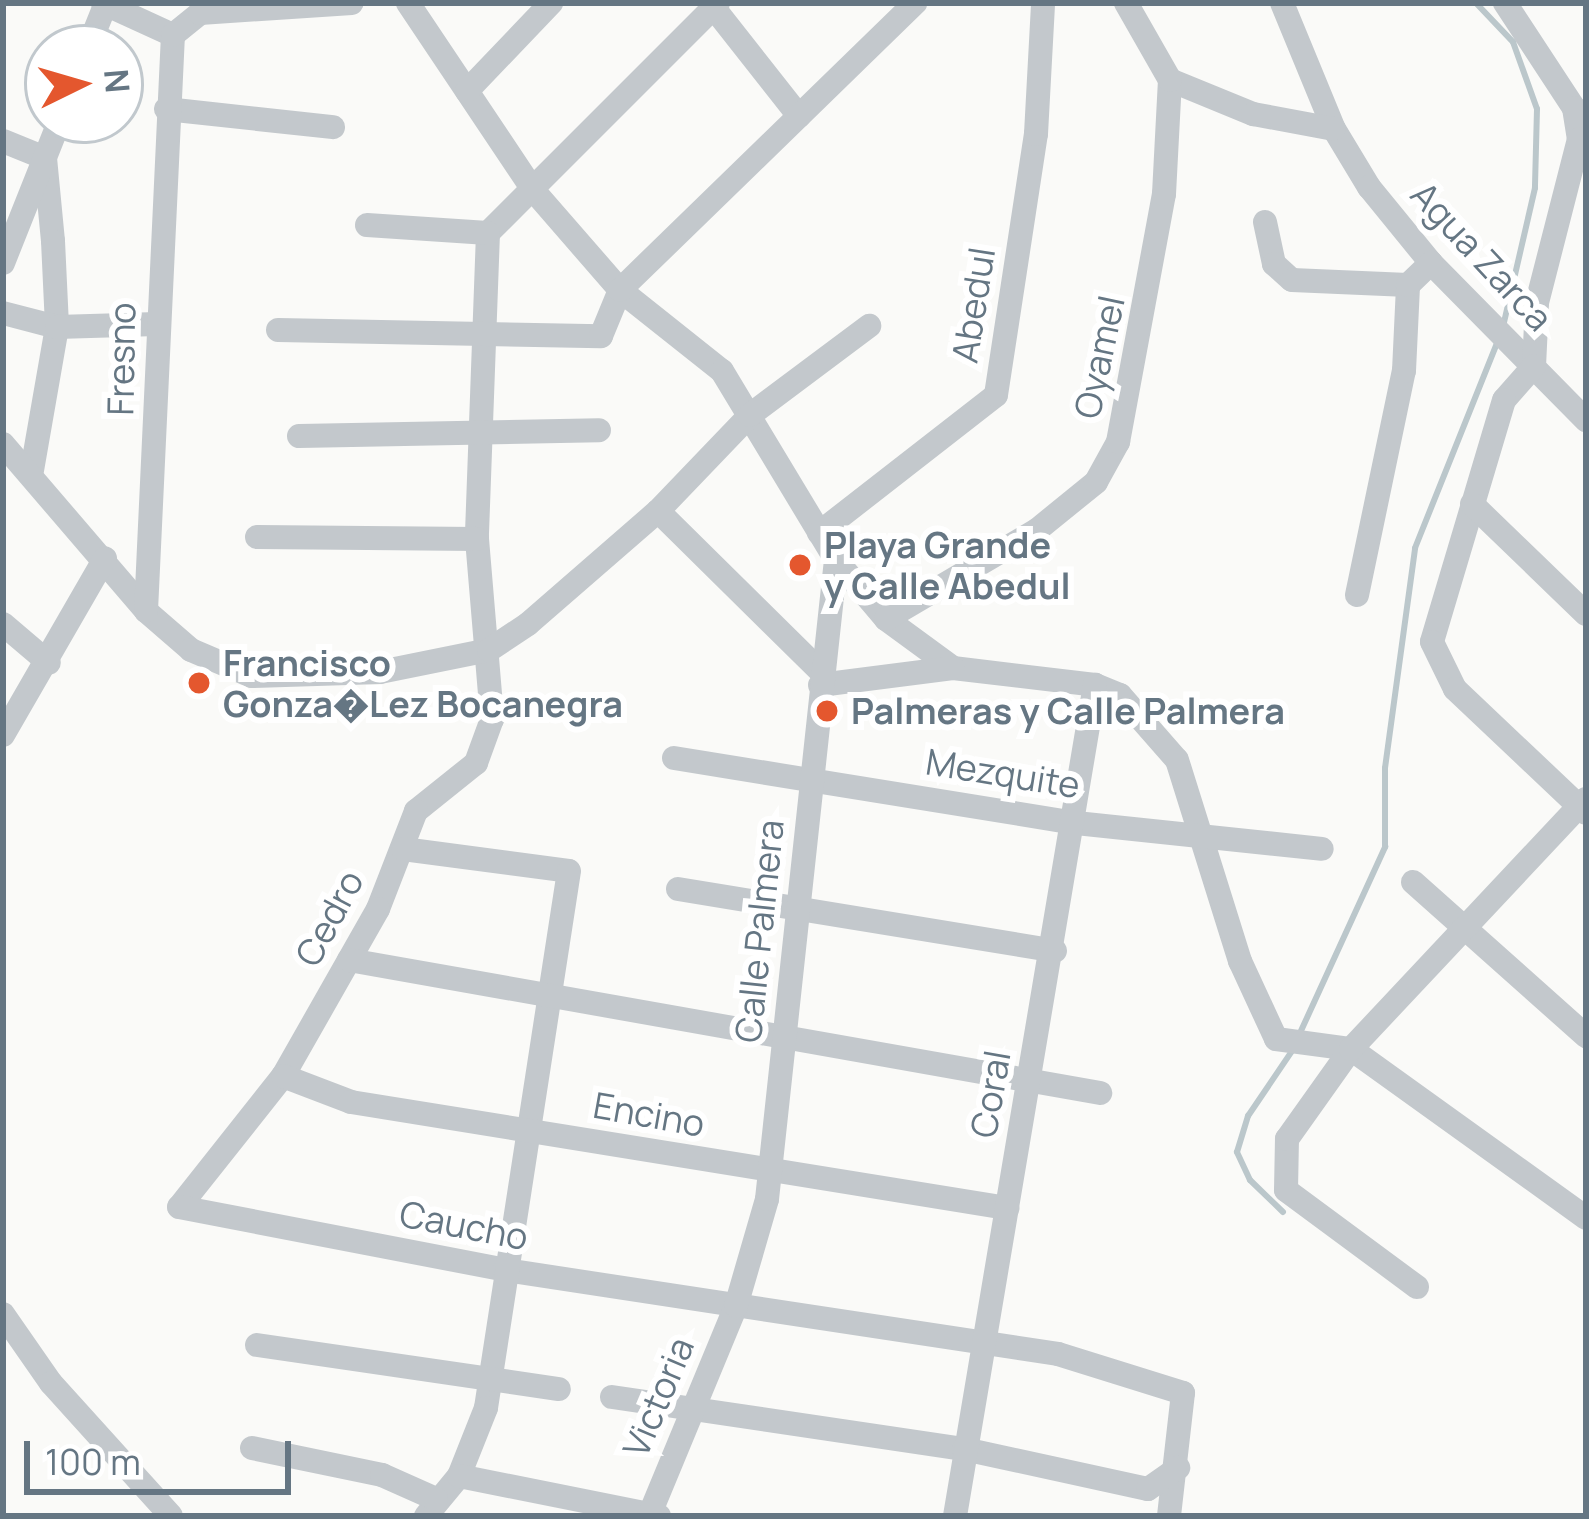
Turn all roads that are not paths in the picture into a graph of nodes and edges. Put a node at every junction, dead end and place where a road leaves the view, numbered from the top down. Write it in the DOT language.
graph roads {
  1 [pos="105,3"];
  2 [pos="352,3"];
  3 [pos="408,3"];
  4 [pos="551,3"];
  5 [pos="915,3"];
  6 [pos="1043,3"];
  7 [pos="1126,3"];
  8 [pos="1282,3"];
  9 [pos="714,4"];
  10 [pos="1517,7"];
  11 [pos="173,35"];
  12 [pos="1169,80"];
  13 [pos="466,91"];
  14 [pos="166,109"];
  15 [pos="800,116"];
  16 [pos="333,127"];
  17 [pos="1334,128"];
  18 [pos="3,141"];
  19 [pos="51,144"];
  20 [pos="46,158"];
  21 [pos="535,191"];
  22 [pos="1265,222"];
  23 [pos="367,225"];
  24 [pos="488,233"];
  25 [pos="3,263"];
  26 [pos="1432,263"];
  27 [pos="1408,285"];
  28 [pos="620,290"];
  29 [pos="3,313"];
  30 [pos="157,324"];
  31 [pos="869,326"];
  32 [pos="57,327"];
  33 [pos="278,330"];
  34 [pos="482,338"];
  35 [pos="1529,357"];
  36 [pos="1584,413"];
  37 [pos="750,415"];
  38 [pos="599,430"];
  39 [pos="299,436"];
  40 [pos="479,439"];
  41 [pos="3,444"];
  42 [pos="32,470"];
  43 [pos="1472,504"];
  44 [pos="658,511"];
  45 [pos="819,533"];
  46 [pos="257,537"];
  47 [pos="477,539"];
  48 [pos="105,558"];
  49 [pos="836,560"];
  50 [pos="1357,595"];
  51 [pos="146,611"];
  52 [pos="1586,614"];
  53 [pos="886,619"];
  54 [pos="3,625"];
  55 [pos="488,650"];
  56 [pos="49,663"];
  57 [pos="953,668"];
  58 [pos="821,679"];
  59 [pos="1095,685"];
  60 [pos="3,735"];
  61 [pos="674,758"];
  62 [pos="811,776"];
  63 [pos="1584,806"];
  64 [pos="1076,823"];
  65 [pos="1206,833"];
  66 [pos="403,849"];
  67 [pos="1322,849"];
  68 [pos="1414,882"];
  69 [pos="678,889"];
  70 [pos="797,906"];
  71 [pos="1469,929"];
  72 [pos="1055,951"];
  73 [pos="349,960"];
  74 [pos="552,1001"];
  75 [pos="1586,1036"];
  76 [pos="784,1037"];
  77 [pos="1351,1049"];
  78 [pos="283,1076"];
  79 [pos="1028,1081"];
  80 [pos="1100,1093"];
  81 [pos="527,1130"];
  82 [pos="772,1172"];
  83 [pos="179,1207"];
  84 [pos="1007,1208"];
  85 [pos="1586,1218"];
  86 [pos="505,1270"];
  87 [pos="1417,1287"];
  88 [pos="736,1306"];
  89 [pos="3,1314"];
  90 [pos="982,1342"];
  91 [pos="257,1345"];
  92 [pos="491,1379"];
  93 [pos="559,1389"];
  94 [pos="612,1397"];
  95 [pos="689,1410"];
  96 [pos="253,1448"];
  97 [pos="964,1449"];
  98 [pos="1178,1468"];
  99 [pos="459,1475"];
  100 [pos="431,1508"];
  101 [pos="652,1515"];
  102 [pos="171,1516"];
  103 [pos="956,1516"];
  104 [pos="1169,1516"];
  1 -- 11 [label="street"];
  2 -- 11 [label="street"];
  3 -- 13 [label="street"];
  4 -- 13 [label="street"];
  5 -- 15 [label="street"];
  6 -- 45 [label="street, Abedul"];
  7 -- 12 [label="street"];
  8 -- 17 [label="street, Agua Zarca"];
  9 -- 15 [label="street"];
  9 -- 21 [label="street"];
  10 -- 35 [label="street"];
  11 -- 14 [label="street, Fresno"];
  12 -- 17 [label="street"];
  12 -- 53 [label="street, Oyamel"];
  13 -- 21 [label="street"];
  14 -- 16 [label="street"];
  14 -- 30 [label="street, Fresno"];
  15 -- 28 [label="street"];
  17 -- 26 [label="street, Agua Zarca"];
  18 -- 20 [label="street"];
  19 -- 20 [label="street"];
  20 -- 25 [label="street"];
  20 -- 32 [label="street"];
  21 -- 24 [label="street"];
  21 -- 28 [label="street"];
  22 -- 27 [label="street"];
  23 -- 24 [label="street"];
  24 -- 34 [label="street, Cedro"];
  26 -- 27 [label="street"];
  26 -- 35 [label="street, Agua Zarca"];
  27 -- 50 [label="street"];
  28 -- 34 [label="street"];
  28 -- 37 [label="street"];
  29 -- 32 [label="street"];
  30 -- 32 [label="street"];
  30 -- 51 [label="street, Fresno"];
  31 -- 37 [label="street"];
  32 -- 42 [label="street"];
  33 -- 34 [label="street"];
  34 -- 40 [label="street, Cedro"];
  35 -- 36 [label="street, Agua Zarca"];
  35 -- 43 [label="street"];
  37 -- 44 [label="street"];
  37 -- 45 [label="street"];
  38 -- 40 [label="street"];
  39 -- 40 [label="street"];
  40 -- 47 [label="street, Cedro"];
  41 -- 42 [label="street"];
  42 -- 48 [label="street"];
  43 -- 52 [label="street"];
  43 -- 63 [label="street"];
  44 -- 55 [label="street"];
  44 -- 58 [label="street"];
  45 -- 49 [label="street"];
  46 -- 47 [label="street"];
  47 -- 55 [label="street, Cedro"];
  48 -- 51 [label="street"];
  48 -- 56 [label="street"];
  49 -- 53 [label="street"];
  49 -- 58 [label="street, Calle Palmera"];
  51 -- 55 [label="street"];
  53 -- 57 [label="street"];
  54 -- 56 [label="street"];
  55 -- 66 [label="street, Cedro"];
  56 -- 60 [label="street"];
  57 -- 58 [label="street"];
  57 -- 59 [label="street"];
  58 -- 62 [label="street, Calle Palmera"];
  59 -- 64 [label="street, Coral"];
  59 -- 65 [label="street"];
  61 -- 62 [label="street, Mezquite"];
  62 -- 64 [label="street, Mezquite"];
  62 -- 70 [label="street, Calle Palmera"];
  63 -- 71 [label="street"];
  64 -- 65 [label="street, Mezquite"];
  64 -- 72 [label="street, Coral"];
  65 -- 67 [label="street, Mezquite"];
  65 -- 77 [label="street"];
  66 -- 73 [label="street, Cedro"];
  66 -- 74 [label="street"];
  68 -- 71 [label="street"];
  69 -- 70 [label="street"];
  70 -- 72 [label="street"];
  70 -- 76 [label="street, Calle Palmera"];
  71 -- 75 [label="street"];
  71 -- 77 [label="street"];
  72 -- 79 [label="street, Coral"];
  73 -- 74 [label="street"];
  73 -- 78 [label="street, Cedro"];
  74 -- 76 [label="street"];
  74 -- 81 [label="street"];
  76 -- 79 [label="street"];
  76 -- 82 [label="street, Calle Palmera"];
  77 -- 85 [label="street"];
  77 -- 87 [label="street"];
  78 -- 81 [label="street, Encino"];
  78 -- 83 [label="street, Cedro"];
  79 -- 80 [label="street"];
  79 -- 84 [label="street, Coral"];
  81 -- 82 [label="street, Encino"];
  81 -- 86 [label="street"];
  82 -- 84 [label="street, Encino"];
  82 -- 88 [label="street, Calle Palmera"];
  83 -- 86 [label="street, Caucho"];
  84 -- 90 [label="street, Coral"];
  86 -- 88 [label="street, Caucho"];
  86 -- 92 [label="street"];
  88 -- 90 [label="street, Caucho"];
  88 -- 95 [label="street, Victoria"];
  89 -- 102 [label="street"];
  90 -- 97 [label="street, Coral"];
  90 -- 98 [label="street, Caucho"];
  91 -- 92 [label="street"];
  92 -- 93 [label="street"];
  92 -- 99 [label="street"];
  94 -- 95 [label="street"];
  95 -- 97 [label="street"];
  95 -- 101 [label="street, Victoria"];
  96 -- 100 [label="street"];
  97 -- 98 [label="street"];
  97 -- 103 [label="street, Coral"];
  98 -- 104 [label="street"];
  99 -- 100 [label="street"];
  99 -- 101 [label="street"];
}
